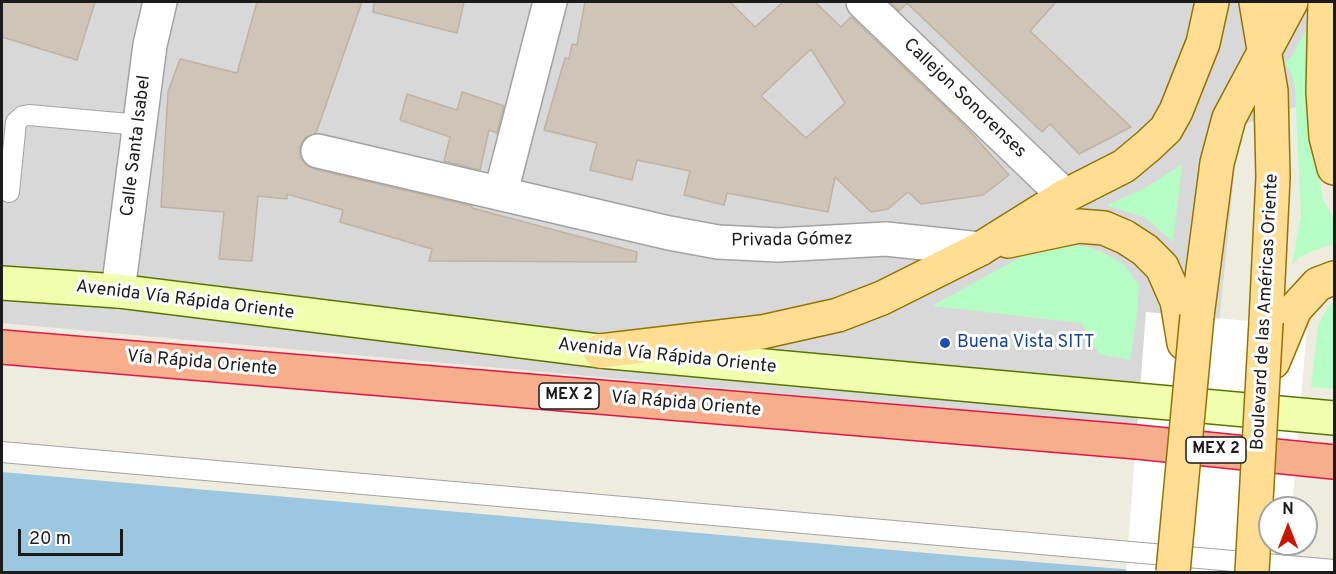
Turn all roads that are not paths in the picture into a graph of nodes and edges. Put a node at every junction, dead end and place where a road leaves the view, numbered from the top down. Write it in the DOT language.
graph roads {
  1 [pos="160,2"];
  2 [pos="550,2"];
  3 [pos="863,2"];
  4 [pos="1212,2"];
  5 [pos="1256,2"];
  6 [pos="1291,2"];
  7 [pos="1325,2"];
  8 [pos="1265,52"];
  9 [pos="1329,90"];
  10 [pos="140,125"];
  11 [pos="318,151"];
  12 [pos="1335,168"];
  13 [pos="9,192"];
  14 [pos="501,192"];
  15 [pos="1065,196"];
  16 [pos="980,249"];
  17 [pos="1335,278"];
  18 [pos="2,282"];
  19 [pos="118,291"];
  20 [pos="2,347"];
  21 [pos="600,351"];
  22 [pos="1190,380"];
  23 [pos="1264,385"];
  24 [pos="1335,418"];
  25 [pos="2,452"];
  26 [pos="1335,462"];
  27 [pos="1335,570"];
  28 [pos="1173,573"];
  29 [pos="1252,573"];
  1 -- 10 [label="street, Calle Santa Isabel"];
  2 -- 14 [label="street"];
  3 -- 15 [label="street, Callejon Sonorenses"];
  4 -- 15 [label="main road"];
  5 -- 8 [label="main road, Boulevard de las Américas Oriente"];
  6 -- 8 [label="main road"];
  7 -- 9 [label="main road"];
  8 -- 22 [label="main road, bridge"];
  8 -- 23 [label="main road, Boulevard de las Américas Oriente, bridge"];
  9 -- 12 [label="main road"];
  10 -- 13 [label="lane"];
  10 -- 19 [label="street, Calle Santa Isabel"];
  11 -- 14 [label="street, Privada Gómez"];
  14 -- 16 [label="street, Privada Gómez"];
  15 -- 16 [label="main road"];
  16 -- 21 [label="main road"];
  16 -- 22 [label="main road"];
  17 -- 23 [label="main road"];
  18 -- 19 [label="main road, Avenida Vía Rápida Oriente"];
  19 -- 21 [label="main road, Avenida Vía Rápida Oriente"];
  20 -- 26 [label="highway, Vía Rápida Oriente / MEX 2"];
  21 -- 24 [label="main road, Avenida Vía Rápida Oriente"];
  22 -- 28 [label="main road, bridge"];
  23 -- 29 [label="main road, Boulevard de las Américas Oriente, bridge"];
  25 -- 27 [label="lane"];
}
